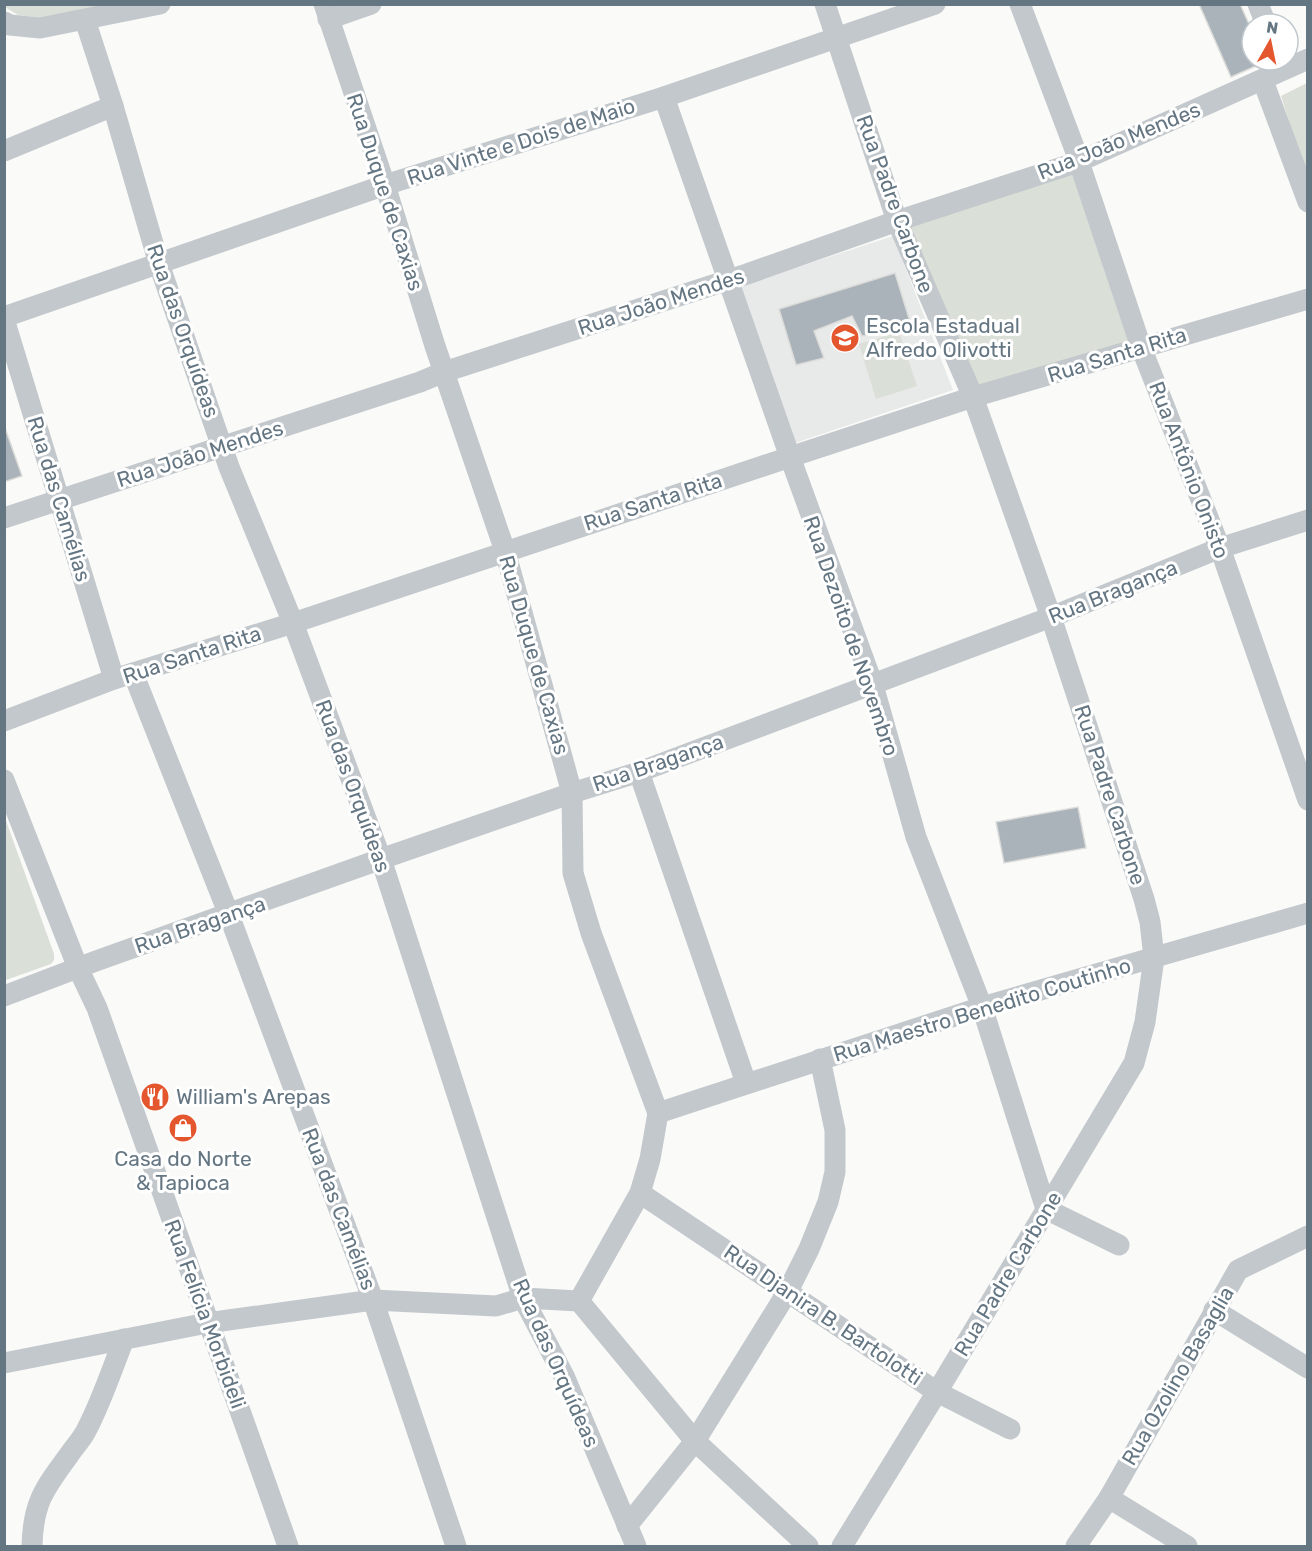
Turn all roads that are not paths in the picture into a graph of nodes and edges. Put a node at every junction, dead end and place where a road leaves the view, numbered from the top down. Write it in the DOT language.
graph roads {
  1 [pos="160,4"];
  2 [pos="371,4"];
  3 [pos="825,4"];
  4 [pos="935,4"];
  5 [pos="1020,4"];
  6 [pos="326,11"];
  7 [pos="85,20"];
  8 [pos="4,22"];
  9 [pos="836,38"];
  10 [pos="1274,72"];
  11 [pos="1263,81"];
  12 [pos="664,97"];
  13 [pos="113,106"];
  14 [pos="4,151"];
  15 [pos="1078,162"];
  16 [pos="385,185"];
  17 [pos="1308,202"];
  18 [pos="897,221"];
  19 [pos="159,264"];
  20 [pos="727,280"];
  21 [pos="1308,298"];
  22 [pos="4,318"];
  23 [pos="1141,347"];
  24 [pos="444,372"];
  25 [pos="973,397"];
  26 [pos="222,446"];
  27 [pos="790,457"];
  28 [pos="59,499"];
  29 [pos="4,518"];
  30 [pos="1308,520"];
  31 [pos="1220,548"];
  32 [pos="505,551"];
  33 [pos="1052,617"];
  34 [pos="293,623"];
  35 [pos="124,676"];
  36 [pos="873,685"];
  37 [pos="4,721"];
  38 [pos="639,772"];
  39 [pos="4,780"];
  40 [pos="572,793"];
  41 [pos="1308,800"];
  42 [pos="381,859"];
  43 [pos="1308,913"];
  44 [pos="229,915"];
  45 [pos="1154,958"];
  46 [pos="78,968"];
  47 [pos="4,996"];
  48 [pos="982,1007"];
  49 [pos="820,1059"];
  50 [pos="746,1083"];
  51 [pos="658,1113"];
  52 [pos="640,1193"];
  53 [pos="1046,1209"];
  54 [pos="1308,1236"];
  55 [pos="1119,1245"];
  56 [pos="788,1291"];
  57 [pos="523,1298"];
  58 [pos="373,1300"];
  59 [pos="579,1301"];
  60 [pos="1214,1310"];
  61 [pos="207,1323"];
  62 [pos="124,1339"];
  63 [pos="4,1363"];
  64 [pos="1308,1368"];
  65 [pos="937,1392"];
  66 [pos="1010,1429"];
  67 [pos="696,1442"];
  68 [pos="1109,1498"];
  69 [pos="627,1526"];
  70 [pos="33,1546"];
  71 [pos="288,1546"];
  72 [pos="456,1546"];
  73 [pos="636,1546"];
  74 [pos="808,1546"];
  75 [pos="842,1546"];
  76 [pos="1077,1546"];
  77 [pos="1187,1546"];
  1 -- 7 [label="street"];
  2 -- 6 [label="street"];
  3 -- 9 [label="street, Rua Padre Carbone"];
  4 -- 9 [label="street, Rua Vinte e Dois de Maio"];
  5 -- 15 [label="street, Rua Antônio Onisto"];
  6 -- 16 [label="street, Rua Duque de Caxias"];
  7 -- 8 [label="street"];
  7 -- 13 [label="street, Rua das Orquídeas"];
  9 -- 12 [label="street, Rua Vinte e Dois de Maio"];
  9 -- 18 [label="street, Rua Padre Carbone"];
  10 -- 11 [label="street, Rua João Mendes"];
  11 -- 15 [label="street, Rua João Mendes"];
  11 -- 17 [label="street"];
  12 -- 16 [label="street, Rua Vinte e Dois de Maio"];
  12 -- 20 [label="street, Rua Dezoito de Novembro"];
  13 -- 14 [label="street"];
  13 -- 19 [label="street, Rua das Orquídeas"];
  15 -- 18 [label="street, Rua João Mendes"];
  15 -- 23 [label="street, Rua Antônio Onisto"];
  16 -- 19 [label="street, Rua Vinte e Dois de Maio"];
  16 -- 24 [label="street, Rua Duque de Caxias"];
  18 -- 20 [label="street, Rua João Mendes"];
  18 -- 25 [label="street, Rua Padre Carbone"];
  19 -- 22 [label="street, Rua Vinte e Dois de Maio"];
  19 -- 26 [label="street, Rua das Orquídeas"];
  20 -- 24 [label="street, Rua João Mendes"];
  20 -- 27 [label="street, Rua Dezoito de Novembro"];
  21 -- 23 [label="street, Rua Santa Rita"];
  22 -- 28 [label="street, Rua das Camélias"];
  23 -- 25 [label="street, Rua Santa Rita"];
  23 -- 31 [label="street, Rua Antônio Onisto"];
  24 -- 26 [label="street, Rua João Mendes"];
  24 -- 32 [label="street, Rua Duque de Caxias"];
  25 -- 27 [label="street, Rua Santa Rita"];
  25 -- 33 [label="street, Rua Padre Carbone"];
  26 -- 28 [label="street, Rua João Mendes"];
  26 -- 34 [label="street, Rua das Orquídeas"];
  27 -- 32 [label="street, Rua Santa Rita"];
  27 -- 36 [label="street, Rua Dezoito de Novembro"];
  28 -- 29 [label="street, Rua João Mendes"];
  28 -- 35 [label="street, Rua das Camélias"];
  30 -- 31 [label="street, Rua Bragança"];
  31 -- 33 [label="street, Rua Bragança"];
  31 -- 41 [label="street, Rua Antônio Onisto"];
  32 -- 34 [label="street, Rua Santa Rita"];
  32 -- 40 [label="street, Rua Duque de Caxias"];
  33 -- 36 [label="street, Rua Bragança"];
  33 -- 45 [label="street, Rua Padre Carbone"];
  34 -- 35 [label="street, Rua Santa Rita"];
  34 -- 42 [label="street, Rua das Orquídeas"];
  35 -- 37 [label="street, Rua Santa Rita"];
  35 -- 44 [label="street, Rua das Camélias"];
  36 -- 38 [label="street, Rua Bragança"];
  36 -- 48 [label="street, Rua Dezoito de Novembro"];
  38 -- 40 [label="street, Rua Bragança"];
  38 -- 50 [label="street"];
  39 -- 46 [label="street, Rua Felícia Morbideli"];
  40 -- 42 [label="street, Rua Bragança"];
  40 -- 51 [label="street, Rua Duque de Caxias"];
  42 -- 44 [label="street, Rua Bragança"];
  42 -- 57 [label="street, Rua das Orquídeas"];
  43 -- 45 [label="street, Rua Maestro Benedito Coutinho"];
  44 -- 46 [label="street, Rua Bragança"];
  44 -- 58 [label="street, Rua das Camélias"];
  45 -- 48 [label="street, Rua Maestro Benedito Coutinho"];
  45 -- 53 [label="street, Rua Padre Carbone"];
  46 -- 47 [label="street, Rua Bragança"];
  46 -- 61 [label="street, Rua Felícia Morbideli"];
  48 -- 49 [label="street, Rua Maestro Benedito Coutinho"];
  48 -- 53 [label="street, Rua Dezoito de Novembro"];
  49 -- 50 [label="street, Rua Maestro Benedito Coutinho"];
  49 -- 56 [label="street"];
  50 -- 51 [label="street, Rua Maestro Benedito Coutinho"];
  51 -- 52 [label="street"];
  52 -- 56 [label="street, Rua Djanira B. Bartolotti"];
  52 -- 59 [label="street"];
  53 -- 55 [label="street"];
  53 -- 65 [label="street, Rua Padre Carbone"];
  54 -- 60 [label="street, Rua Ozolino Basaglia"];
  56 -- 65 [label="street, Rua Djanira B. Bartolotti"];
  56 -- 67 [label="street"];
  57 -- 58 [label="street"];
  57 -- 59 [label="street"];
  57 -- 69 [label="street, Rua das Orquídeas"];
  58 -- 61 [label="street"];
  58 -- 72 [label="street, Rua das Camélias"];
  59 -- 67 [label="street"];
  60 -- 64 [label="street"];
  60 -- 68 [label="street, Rua Ozolino Basaglia"];
  61 -- 62 [label="street"];
  61 -- 71 [label="street, Rua Felícia Morbideli"];
  62 -- 63 [label="street"];
  62 -- 70 [label="street"];
  65 -- 66 [label="street, Rua Djanira B. Bartolotti"];
  65 -- 75 [label="street, Rua Padre Carbone"];
  67 -- 69 [label="street"];
  67 -- 74 [label="street"];
  68 -- 76 [label="street, Rua Ozolino Basaglia"];
  68 -- 77 [label="street"];
  69 -- 73 [label="street, Rua das Orquídeas"];
}
